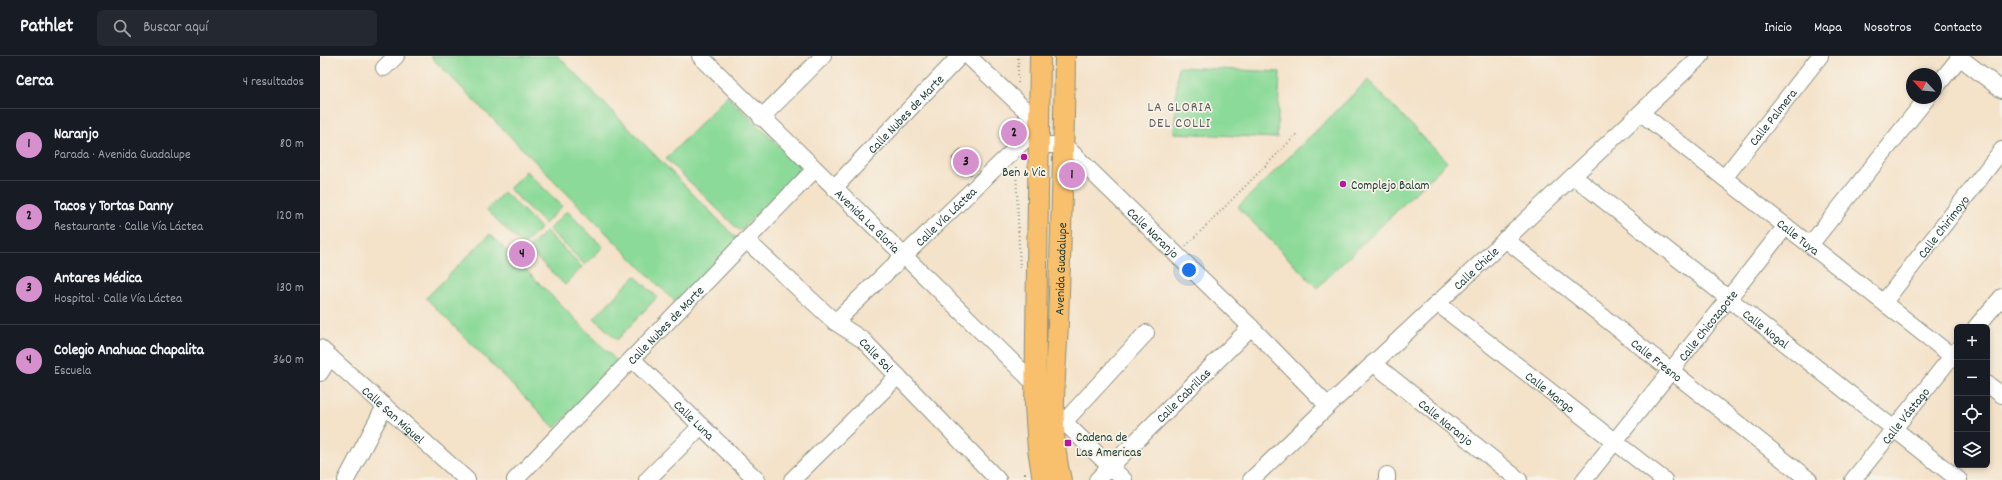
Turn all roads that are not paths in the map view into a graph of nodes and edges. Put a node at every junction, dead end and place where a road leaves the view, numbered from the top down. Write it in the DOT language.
graph roads {
  1 [pos="396,56"];
  2 [pos="700,56"];
  3 [pos="823,56"];
  4 [pos="960,56"];
  5 [pos="968,56"];
  6 [pos="1040,56"];
  7 [pos="1065,56"];
  8 [pos="1701,56"];
  9 [pos="1820,56"];
  10 [pos="1959,56"];
  11 [pos="384,68"];
  12 [pos="1942,79"];
  13 [pos="2002,90"];
  14 [pos="1922,104"];
  15 [pos="1641,113"];
  16 [pos="761,118"];
  17 [pos="1039,132"];
  18 [pos="1064,145"];
  19 [pos="2002,150"];
  20 [pos="815,169"];
  21 [pos="1573,176"];
  22 [pos="1724,178"];
  23 [pos="834,188"];
  24 [pos="1786,226"];
  25 [pos="746,240"];
  26 [pos="1505,240"];
  27 [pos="1810,245"];
  28 [pos="904,256"];
  29 [pos="1728,297"];
  30 [pos="2002,297"];
  31 [pos="1884,302"];
  32 [pos="1437,303"];
  33 [pos="835,322"];
  34 [pos="1979,324"];
  35 [pos="1251,327"];
  36 [pos="1146,333"];
  37 [pos="325,352"];
  38 [pos="1954,354"];
  39 [pos="1954,356"];
  40 [pos="632,359"];
  41 [pos="1373,364"];
  42 [pos="1670,370"];
  43 [pos="320,373"];
  44 [pos="898,376"];
  45 [pos="1036,385"];
  46 [pos="1990,386"];
  47 [pos="2002,395"];
  48 [pos="385,406"];
  49 [pos="1328,406"];
  50 [pos="1060,417"];
  51 [pos="701,426"];
  52 [pos="1894,428"];
  53 [pos="1614,442"];
  54 [pos="1111,467"];
  55 [pos="346,480"];
  56 [pos="467,480"];
  57 [pos="515,480"];
  58 [pos="648,480"];
  59 [pos="757,480"];
  60 [pos="792,480"];
  61 [pos="998,480"];
  62 [pos="1043,480"];
  63 [pos="1061,480"];
  64 [pos="1097,480"];
  65 [pos="1124,480"];
  66 [pos="1251,480"];
  67 [pos="1519,480"];
  68 [pos="1584,480"];
  69 [pos="1664,480"];
  70 [pos="1809,480"];
  71 [pos="1853,480"];
  72 [pos="1959,480"];
  1 -- 11 [label="street"];
  2 -- 16 [label="street, Avenida La Gloria"];
  3 -- 16 [label="street"];
  4 -- 23 [label="street, Calle Nubes de Marte"];
  5 -- 17 [label="street"];
  6 -- 17 [label="main road, Avenida Guadalupe"];
  7 -- 18 [label="main road, Avenida Guadalupe"];
  8 -- 15 [label="street, Calle Chicle"];
  9 -- 22 [label="street, Calle Palmera"];
  10 -- 12 [label="street"];
  10 -- 13 [label="street"];
  14 -- 27 [label="street"];
  15 -- 21 [label="street, Calle Chicle"];
  15 -- 22 [label="street, Calle Tuya"];
  16 -- 20 [label="street, Avenida La Gloria"];
  17 -- 18 [label="street"];
  17 -- 28 [label="street, Calle Vía Láctea"];
  17 -- 45 [label="main road, Avenida Guadalupe"];
  18 -- 35 [label="street, Calle Naranjo"];
  18 -- 50 [label="main road, Avenida Guadalupe"];
  19 -- 31 [label="street, Calle Chirimoyo"];
  20 -- 23 [label="street, Avenida La Gloria"];
  20 -- 25 [label="street, Calle Nubes de Marte"];
  21 -- 26 [label="street, Calle Chicle"];
  21 -- 29 [label="street, Calle Nogal"];
  22 -- 24 [label="street, Calle Tuya"];
  23 -- 28 [label="street, Avenida La Gloria"];
  24 -- 27 [label="street, Calle Tuya"];
  24 -- 29 [label="street, Calle Chicozapote"];
  25 -- 33 [label="street, Calle Sol"];
  25 -- 40 [label="street, Calle Nubes de Marte"];
  26 -- 32 [label="street, Calle Chicle"];
  26 -- 42 [label="street, Calle Fresno"];
  27 -- 31 [label="street, Calle Tuya"];
  28 -- 33 [label="street, Calle Vía Láctea"];
  28 -- 45 [label="street, Avenida La Gloria"];
  29 -- 42 [label="street, Calle Chicozapote"];
  29 -- 52 [label="street, Calle Nogal"];
  30 -- 34 [label="street"];
  31 -- 38 [label="street, Calle Tuya"];
  32 -- 41 [label="street, Calle Chicle"];
  32 -- 53 [label="street, Calle Mango"];
  33 -- 44 [label="street, Calle Sol"];
  35 -- 49 [label="street, Calle Naranjo"];
  35 -- 54 [label="street, Calle Cabrillas"];
  36 -- 50 [label="street"];
  37 -- 43 [label="street"];
  37 -- 48 [label="street, Calle San Miguel"];
  39 -- 52 [label="street, Calle Vástago"];
  40 -- 51 [label="street, Calle Luna"];
  40 -- 57 [label="street, Calle Nubes de Marte"];
  41 -- 49 [label="street, Calle Chicle"];
  41 -- 67 [label="street, Calle Naranjo"];
  42 -- 53 [label="street, Calle Chicozapote"];
  42 -- 70 [label="street, Calle Fresno"];
  44 -- 60 [label="street"];
  44 -- 61 [label="street, Calle Sol"];
  45 -- 62 [label="main road, Avenida Guadalupe"];
  46 -- 47 [label="street"];
  48 -- 55 [label="street"];
  48 -- 56 [label="street, Calle San Miguel"];
  49 -- 66 [label="street, Calle Chicle"];
  50 -- 54 [label="street"];
  50 -- 63 [label="main road, Avenida Guadalupe"];
  51 -- 58 [label="street"];
  51 -- 59 [label="street, Calle Luna"];
  52 -- 71 [label="street, Calle Vástago"];
  52 -- 72 [label="street, Calle Nogal"];
  53 -- 68 [label="street, Calle Chicozapote"];
  53 -- 69 [label="street, Calle Mango"];
  54 -- 64 [label="street, Calle Cabrillas"];
  54 -- 65 [label="street"];
}
